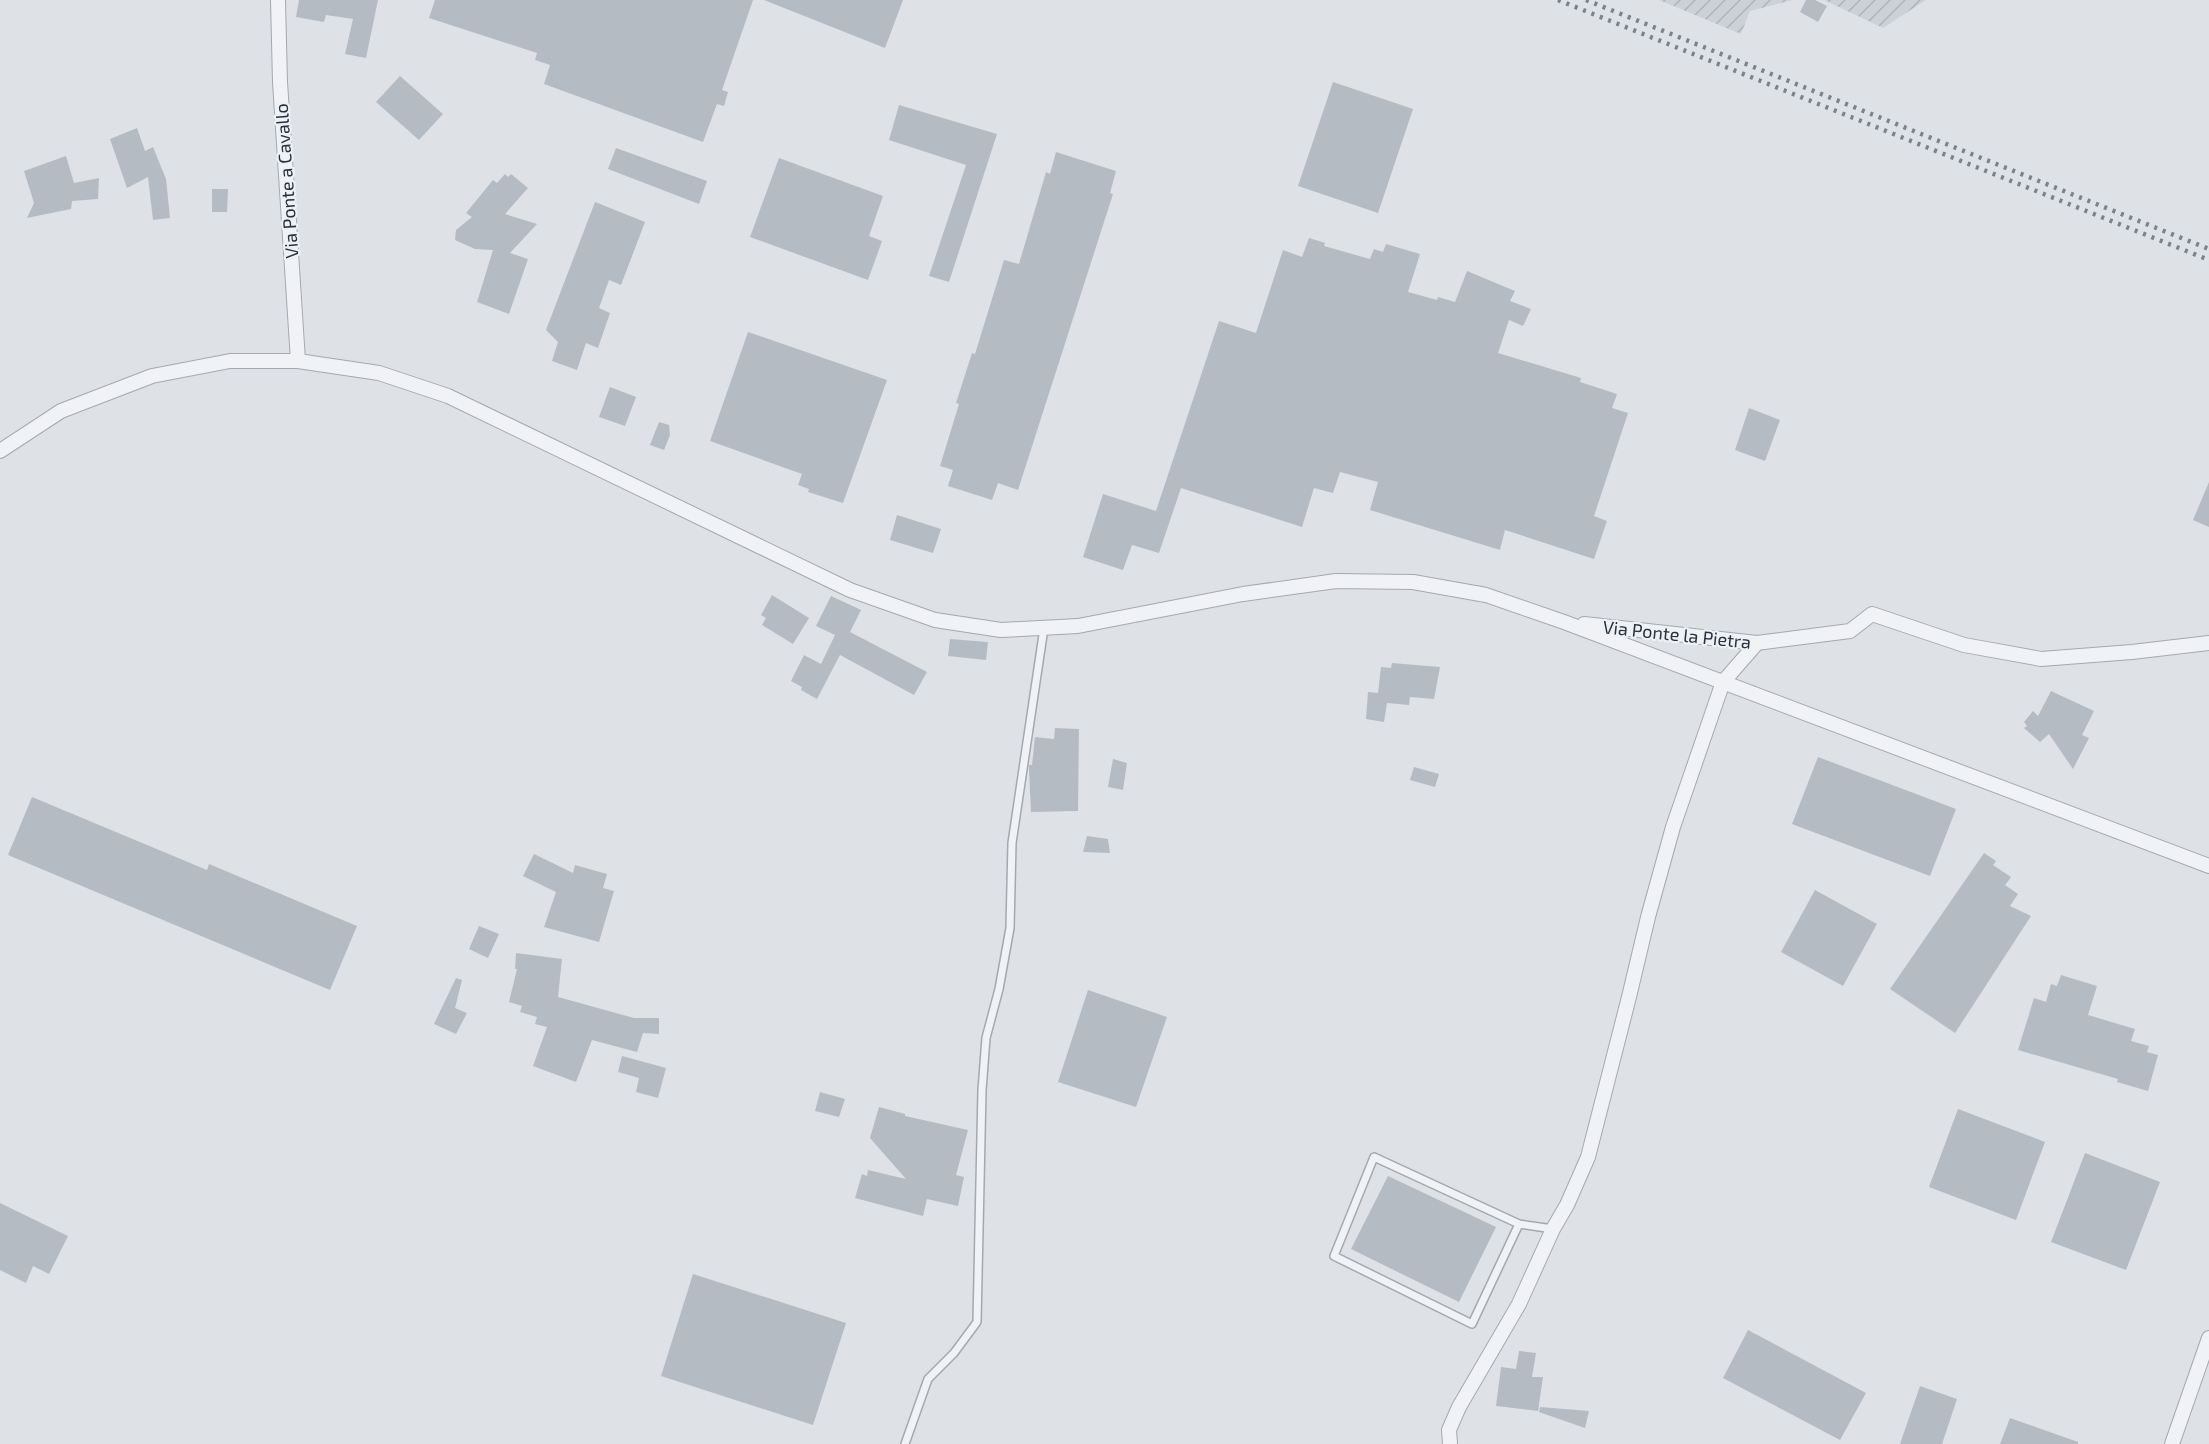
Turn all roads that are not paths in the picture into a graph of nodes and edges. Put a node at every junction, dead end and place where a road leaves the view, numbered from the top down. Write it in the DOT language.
graph roads {
  1 [pos="278,0"];
  2 [pos="298,361"];
  3 [pos="0,451"];
  4 [pos="1564,622"];
  5 [pos="1044,628"];
  6 [pos="1758,643"];
  7 [pos="2209,643"];
  8 [pos="1723,682"];
  9 [pos="2209,866"];
  10 [pos="1519,1224"];
  11 [pos="1553,1229"];
  12 [pos="2209,1338"];
  13 [pos="905,1444"];
  14 [pos="1450,1444"];
  15 [pos="2172,1444"];
  1 -- 2 [label="street, Via Ponte a Cavallo"];
  2 -- 3 [label="street"];
  2 -- 5 [label="street"];
  4 -- 5 [label="street"];
  4 -- 6 [label="street, Via Ponte la Pietra"];
  4 -- 8 [label="street"];
  5 -- 13 [label="lane"];
  6 -- 7 [label="street, Via Ponte la Pietra"];
  6 -- 8 [label="street"];
  8 -- 9 [label="street"];
  8 -- 11 [label="street"];
  10 -- 10 [label="lane"];
  10 -- 11 [label="lane"];
  11 -- 14 [label="street"];
  12 -- 15 [label="street"];
}
